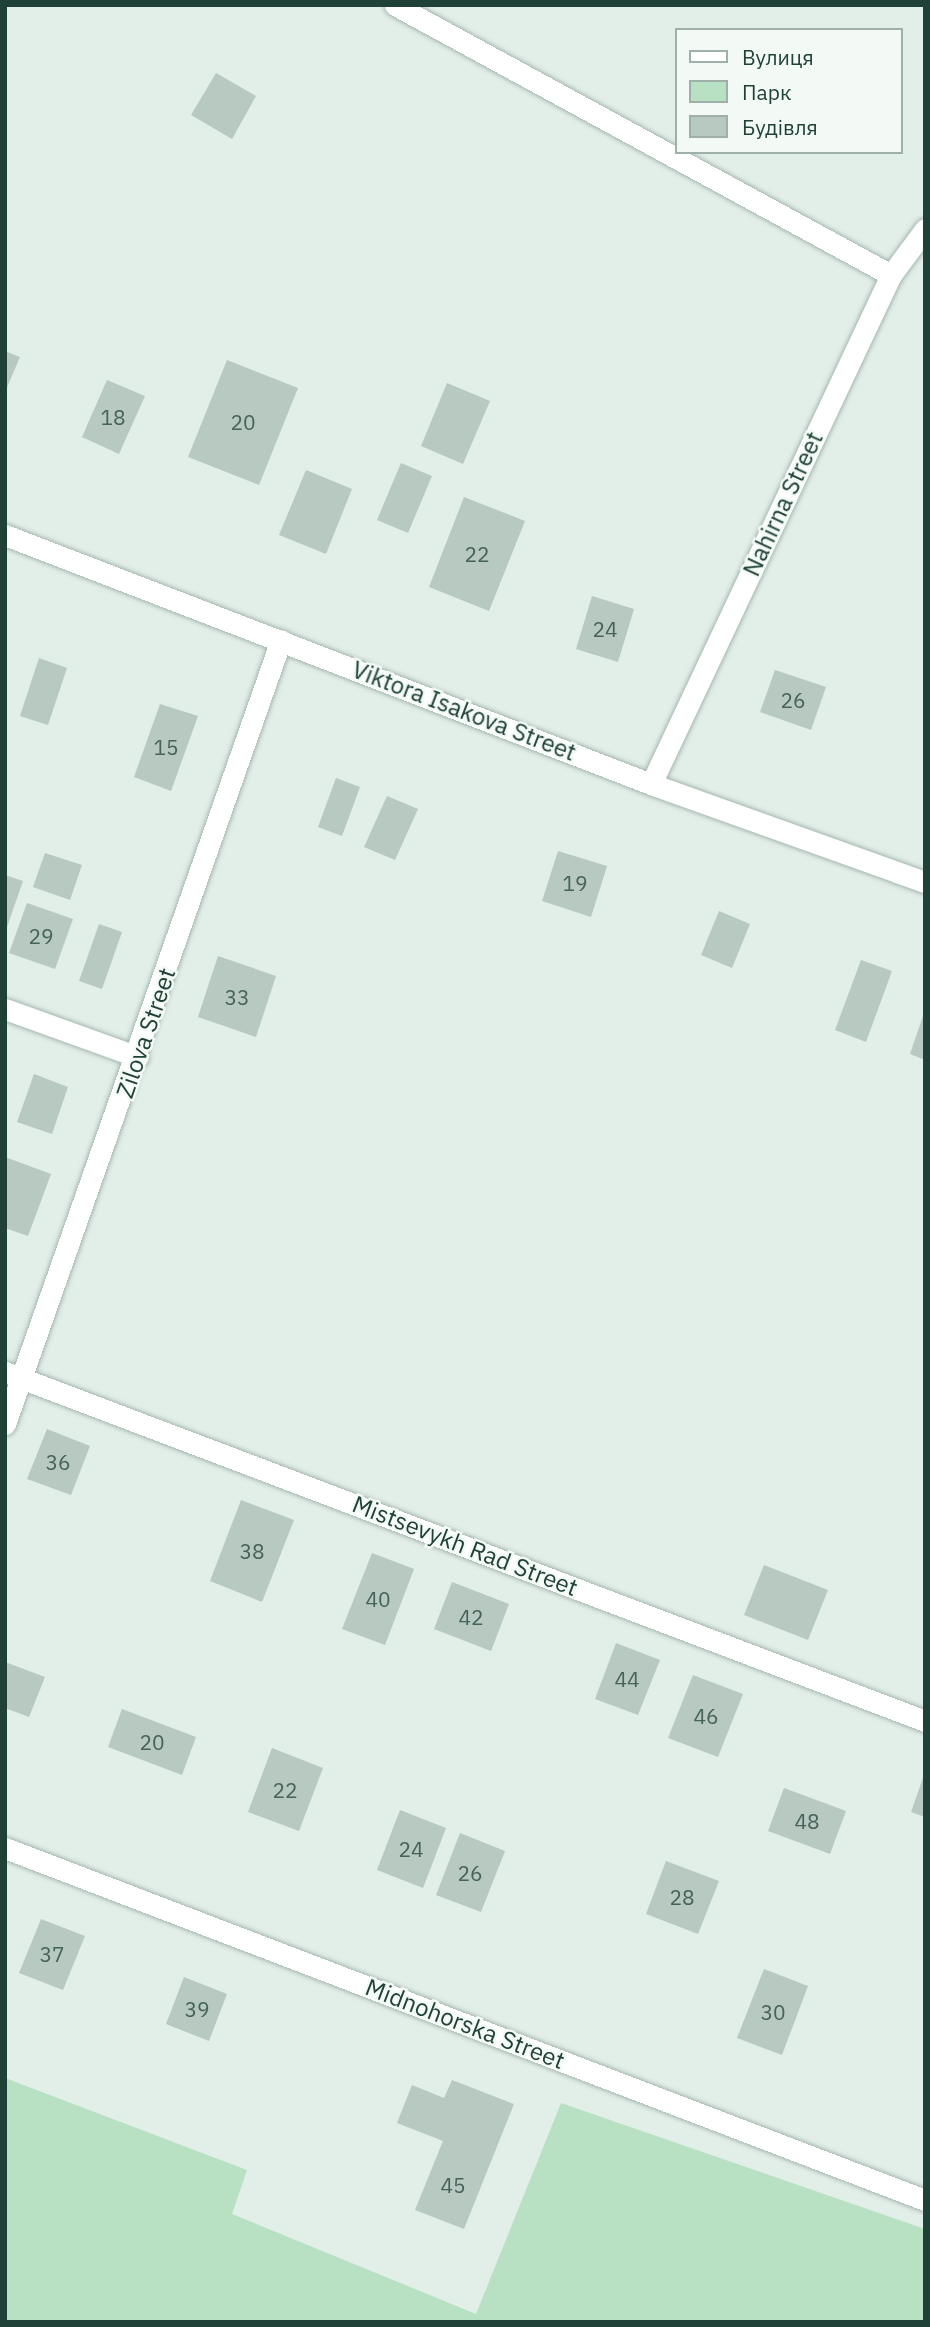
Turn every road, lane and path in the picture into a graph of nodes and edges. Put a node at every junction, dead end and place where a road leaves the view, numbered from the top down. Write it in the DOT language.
graph roads {
  1 [pos="395,5"];
  2 [pos="925,229"];
  3 [pos="891,275"];
  4 [pos="5,535"];
  5 [pos="281,640"];
  6 [pos="651,784"];
  7 [pos="925,882"];
  8 [pos="5,1009"];
  9 [pos="138,1057"];
  10 [pos="14,1375"];
  11 [pos="5,1424"];
  12 [pos="925,1721"];
  13 [pos="5,1848"];
  14 [pos="925,2200"];
  1 -- 3 [label="street"];
  2 -- 3 [label="street, Nahirna Street"];
  3 -- 6 [label="street, Nahirna Street"];
  4 -- 5 [label="street, Viktora Isakova Street"];
  5 -- 6 [label="street, Viktora Isakova Street"];
  5 -- 9 [label="street, Zilova Street"];
  6 -- 7 [label="street, Viktora Isakova Street"];
  8 -- 9 [label="street"];
  9 -- 10 [label="street, Zilova Street"];
  10 -- 11 [label="street, Zilova Street"];
  10 -- 12 [label="street, Mistsevykh Rad Street"];
  13 -- 14 [label="street, Midnohorska Street"];
}
